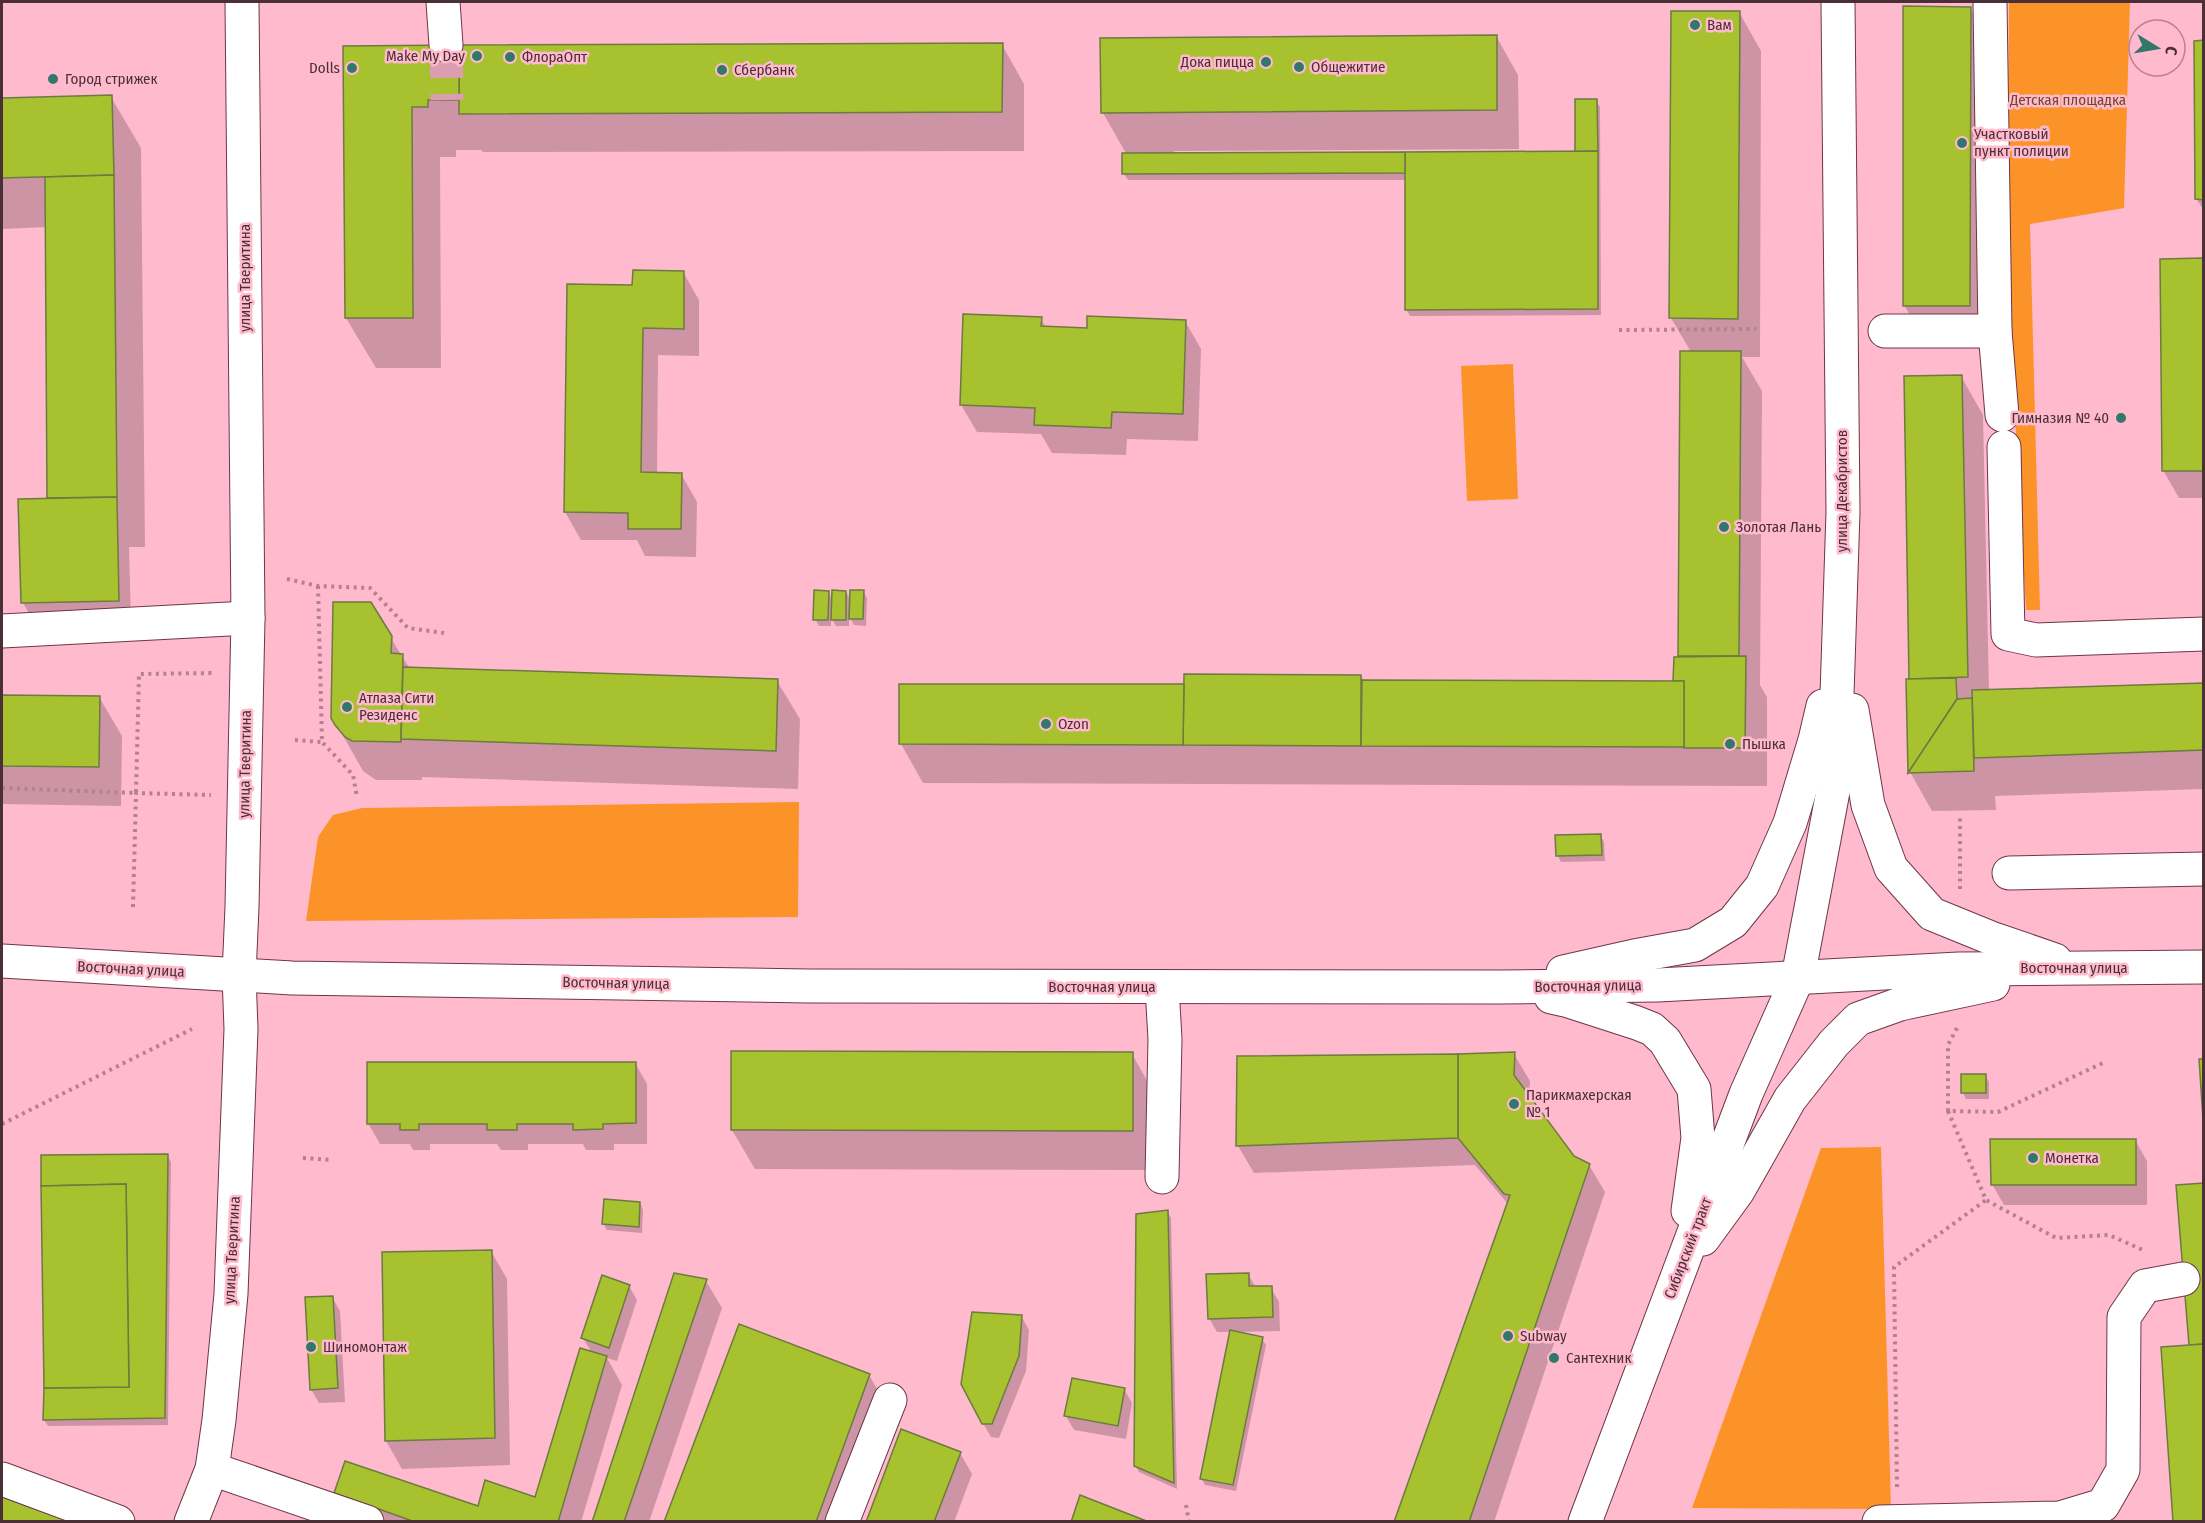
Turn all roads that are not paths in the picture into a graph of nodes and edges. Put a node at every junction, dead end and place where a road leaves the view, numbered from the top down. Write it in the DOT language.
graph roads {
  1 [pos="242,2"];
  2 [pos="443,2"];
  3 [pos="1838,2"];
  4 [pos="1990,2"];
  5 [pos="446,45"];
  6 [pos="1885,331"];
  7 [pos="1995,331"];
  8 [pos="2002,415"];
  9 [pos="2004,447"];
  10 [pos="248,618"];
  11 [pos="1841,622"];
  12 [pos="2,631"];
  13 [pos="2204,634"];
  14 [pos="2204,869"];
  15 [pos="2009,873"];
  16 [pos="2,961"];
  17 [pos="2204,967"];
  18 [pos="2079,968"];
  19 [pos="239,975"];
  20 [pos="1798,977"];
  21 [pos="1162,987"];
  22 [pos="1501,987"];
  23 [pos="1162,1177"];
  24 [pos="1678,1275"];
  25 [pos="2183,1279"];
  26 [pos="890,1400"];
  27 [pos="212,1469"];
  28 [pos="2,1479"];
  29 [pos="118,1521"];
  30 [pos="191,1521"];
  31 [pos="367,1521"];
  32 [pos="842,1521"];
  33 [pos="1585,1521"];
  34 [pos="1879,1521"];
  35 [pos="1898,1521"];
  1 -- 10 [label="main road, улица Тверитина"];
  2 -- 5 [label="main road"];
  3 -- 11 [label="main road, улица Декабристов"];
  4 -- 7 [label="main road"];
  6 -- 7 [label="main road"];
  7 -- 8 [label="main road"];
  9 -- 13 [label="main road"];
  10 -- 12 [label="main road"];
  10 -- 19 [label="main road, улица Тверитина"];
  11 -- 18 [label="main road"];
  11 -- 20 [label="main road, улица Декабристов"];
  11 -- 22 [label="main road"];
  14 -- 15 [label="main road"];
  16 -- 19 [label="main road, Восточная улица"];
  17 -- 18 [label="main road, Восточная улица"];
  18 -- 20 [label="main road, Восточная улица"];
  18 -- 24 [label="main road"];
  19 -- 21 [label="main road, Восточная улица"];
  19 -- 27 [label="main road, улица Тверитина"];
  20 -- 22 [label="main road, Восточная улица"];
  20 -- 24 [label="main road, Сибирский тракт"];
  21 -- 22 [label="main road, Восточная улица"];
  21 -- 23 [label="main road"];
  22 -- 24 [label="main road"];
  24 -- 33 [label="main road, Сибирский тракт"];
  25 -- 35 [label="main road"];
  26 -- 32 [label="main road"];
  27 -- 30 [label="main road, улица Тверитина"];
  27 -- 31 [label="main road"];
  28 -- 29 [label="main road"];
  34 -- 35 [label="main road"];
}
